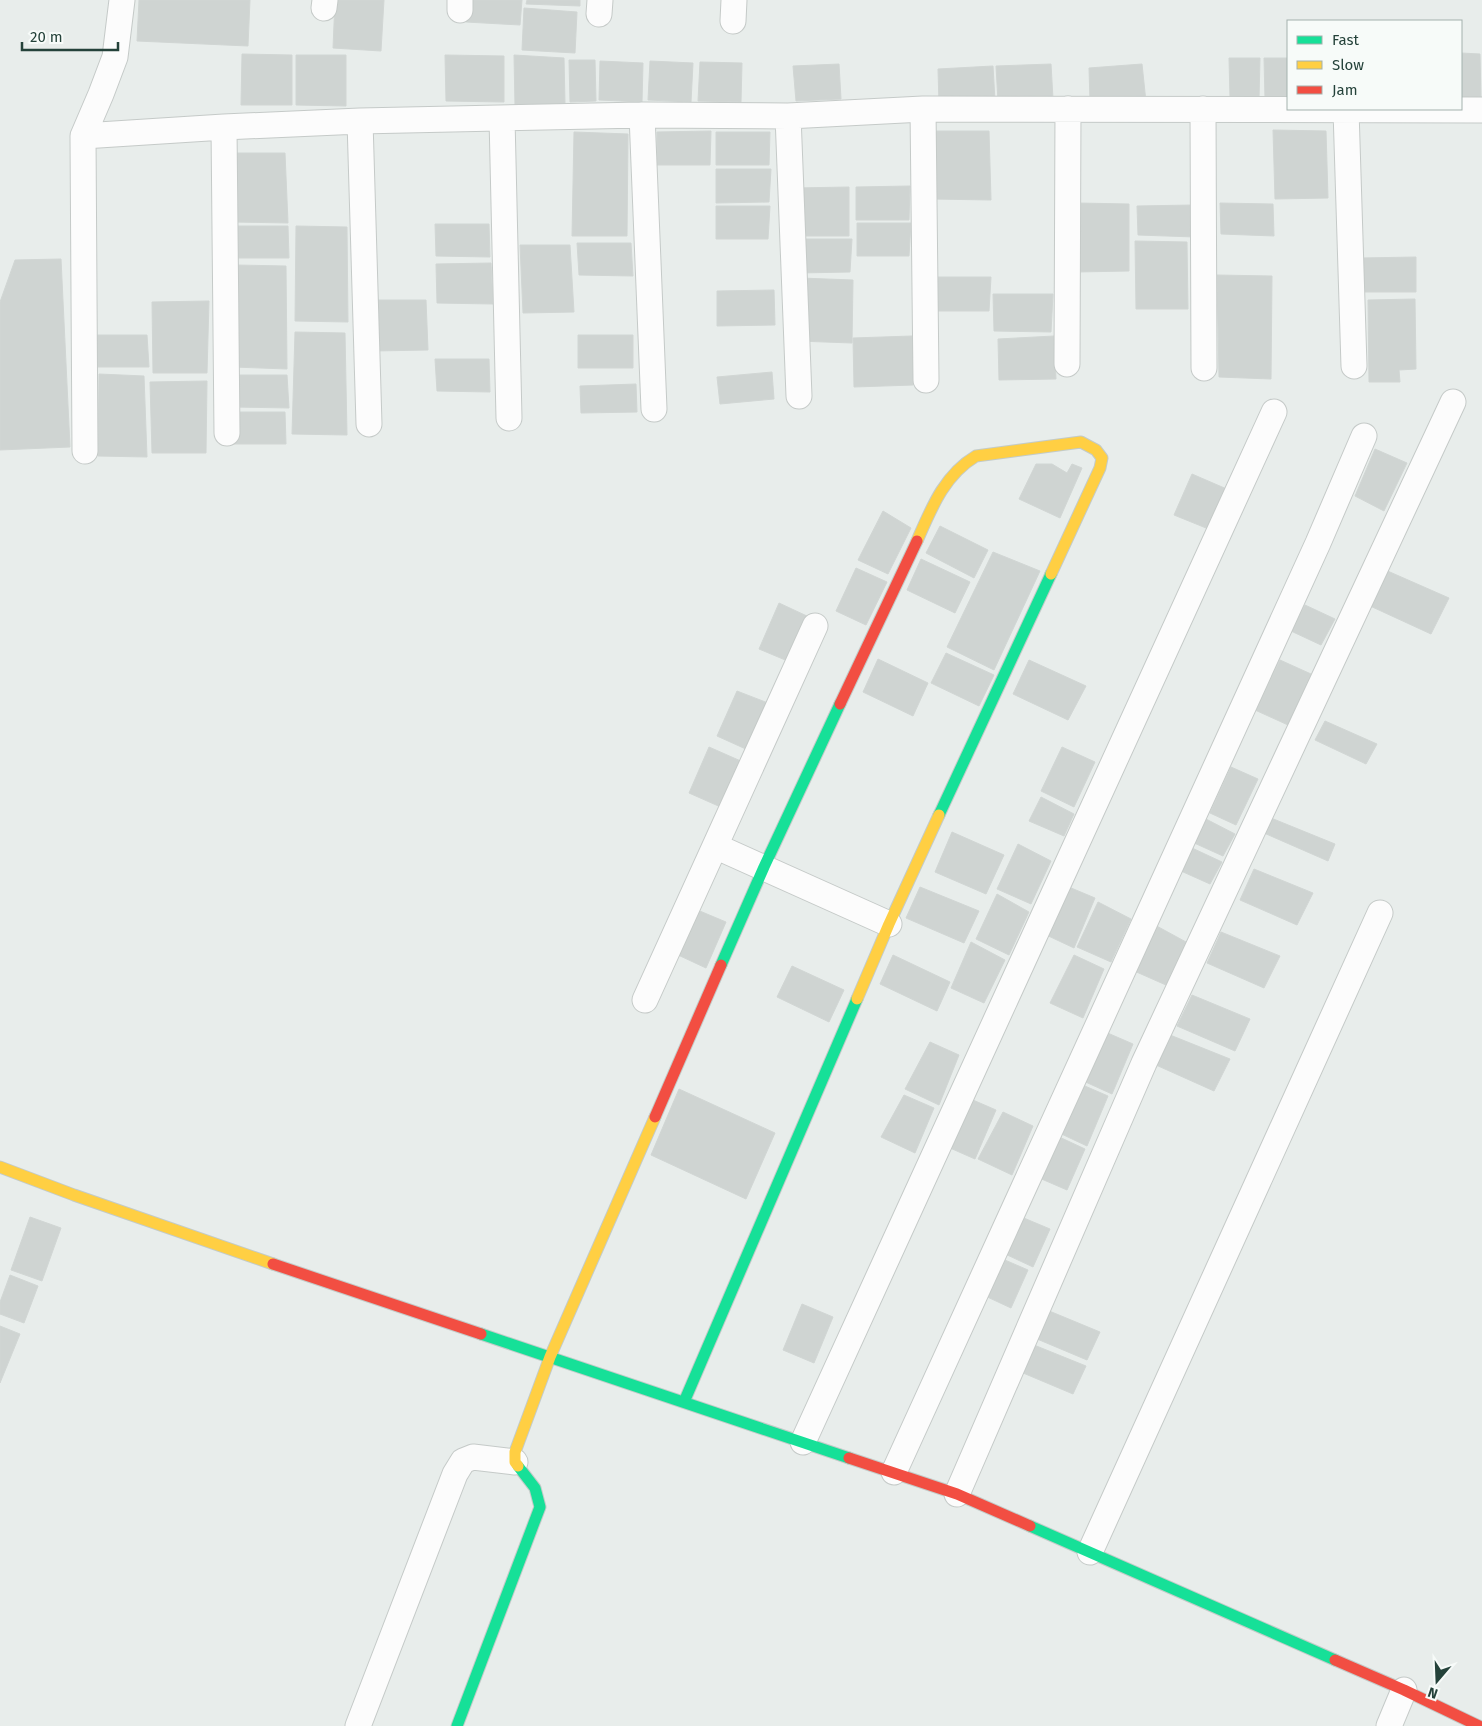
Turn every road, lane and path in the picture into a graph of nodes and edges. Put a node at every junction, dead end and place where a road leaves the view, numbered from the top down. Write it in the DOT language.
graph roads {
  1 [pos="122,0"];
  2 [pos="923,109"];
  3 [pos="1068,109"];
  4 [pos="1202,109"];
  5 [pos="1287,110"];
  6 [pos="1346,110"];
  7 [pos="1482,110"];
  8 [pos="642,115"];
  9 [pos="788,116"];
  10 [pos="502,118"];
  11 [pos="360,121"];
  12 [pos="224,127"];
  13 [pos="83,136"];
  14 [pos="1067,364"];
  15 [pos="1354,366"];
  16 [pos="1204,368"];
  17 [pos="926,380"];
  18 [pos="799,396"];
  19 [pos="1453,402"];
  20 [pos="654,409"];
  21 [pos="1274,412"];
  22 [pos="509,418"];
  23 [pos="369,424"];
  24 [pos="227,433"];
  25 [pos="1364,436"];
  26 [pos="85,451"];
  27 [pos="815,626"];
  28 [pos="715,846"];
  29 [pos="764,867"];
  30 [pos="1380,913"];
  31 [pos="889,924"];
  32 [pos="645,1000"];
  33 [pos="0,1167"];
  34 [pos="550,1357"];
  35 [pos="684,1402"];
  36 [pos="803,1442"];
  37 [pos="515,1462"];
  38 [pos="894,1472"];
  39 [pos="957,1494"];
  40 [pos="1090,1552"];
  41 [pos="1404,1690"];
  42 [pos="1470,1724"];
  43 [pos="358,1726"];
  44 [pos="457,1726"];
  45 [pos="1389,1726"];
  1 -- 13 [label="street"];
  2 -- 3 [label="street"];
  2 -- 9 [label="street"];
  2 -- 17 [label="street"];
  3 -- 4 [label="street"];
  3 -- 14 [label="street"];
  4 -- 5 [label="street"];
  4 -- 16 [label="street"];
  6 -- 7 [label="street"];
  6 -- 15 [label="street"];
  8 -- 9 [label="street"];
  8 -- 10 [label="street"];
  8 -- 20 [label="street"];
  9 -- 18 [label="street"];
  10 -- 11 [label="street"];
  10 -- 22 [label="street"];
  11 -- 12 [label="street"];
  11 -- 23 [label="street"];
  12 -- 13 [label="street"];
  12 -- 24 [label="street"];
  13 -- 26 [label="street"];
  19 -- 39 [label="street"];
  21 -- 36 [label="street"];
  25 -- 38 [label="street"];
  27 -- 28 [label="street"];
  28 -- 29 [label="street"];
  28 -- 32 [label="street"];
  29 -- 31 [label="street"];
  29 -- 31 [label="street"];
  29 -- 34 [label="street"];
  30 -- 40 [label="street"];
  31 -- 35 [label="street"];
  33 -- 34 [label="street"];
  34 -- 35 [label="street"];
  34 -- 37 [label="street"];
  35 -- 36 [label="street"];
  36 -- 38 [label="street"];
  37 -- 43 [label="street"];
  37 -- 44 [label="street"];
  38 -- 39 [label="street"];
  39 -- 40 [label="street"];
  40 -- 41 [label="street"];
  41 -- 42 [label="street"];
  41 -- 45 [label="street"];
}
